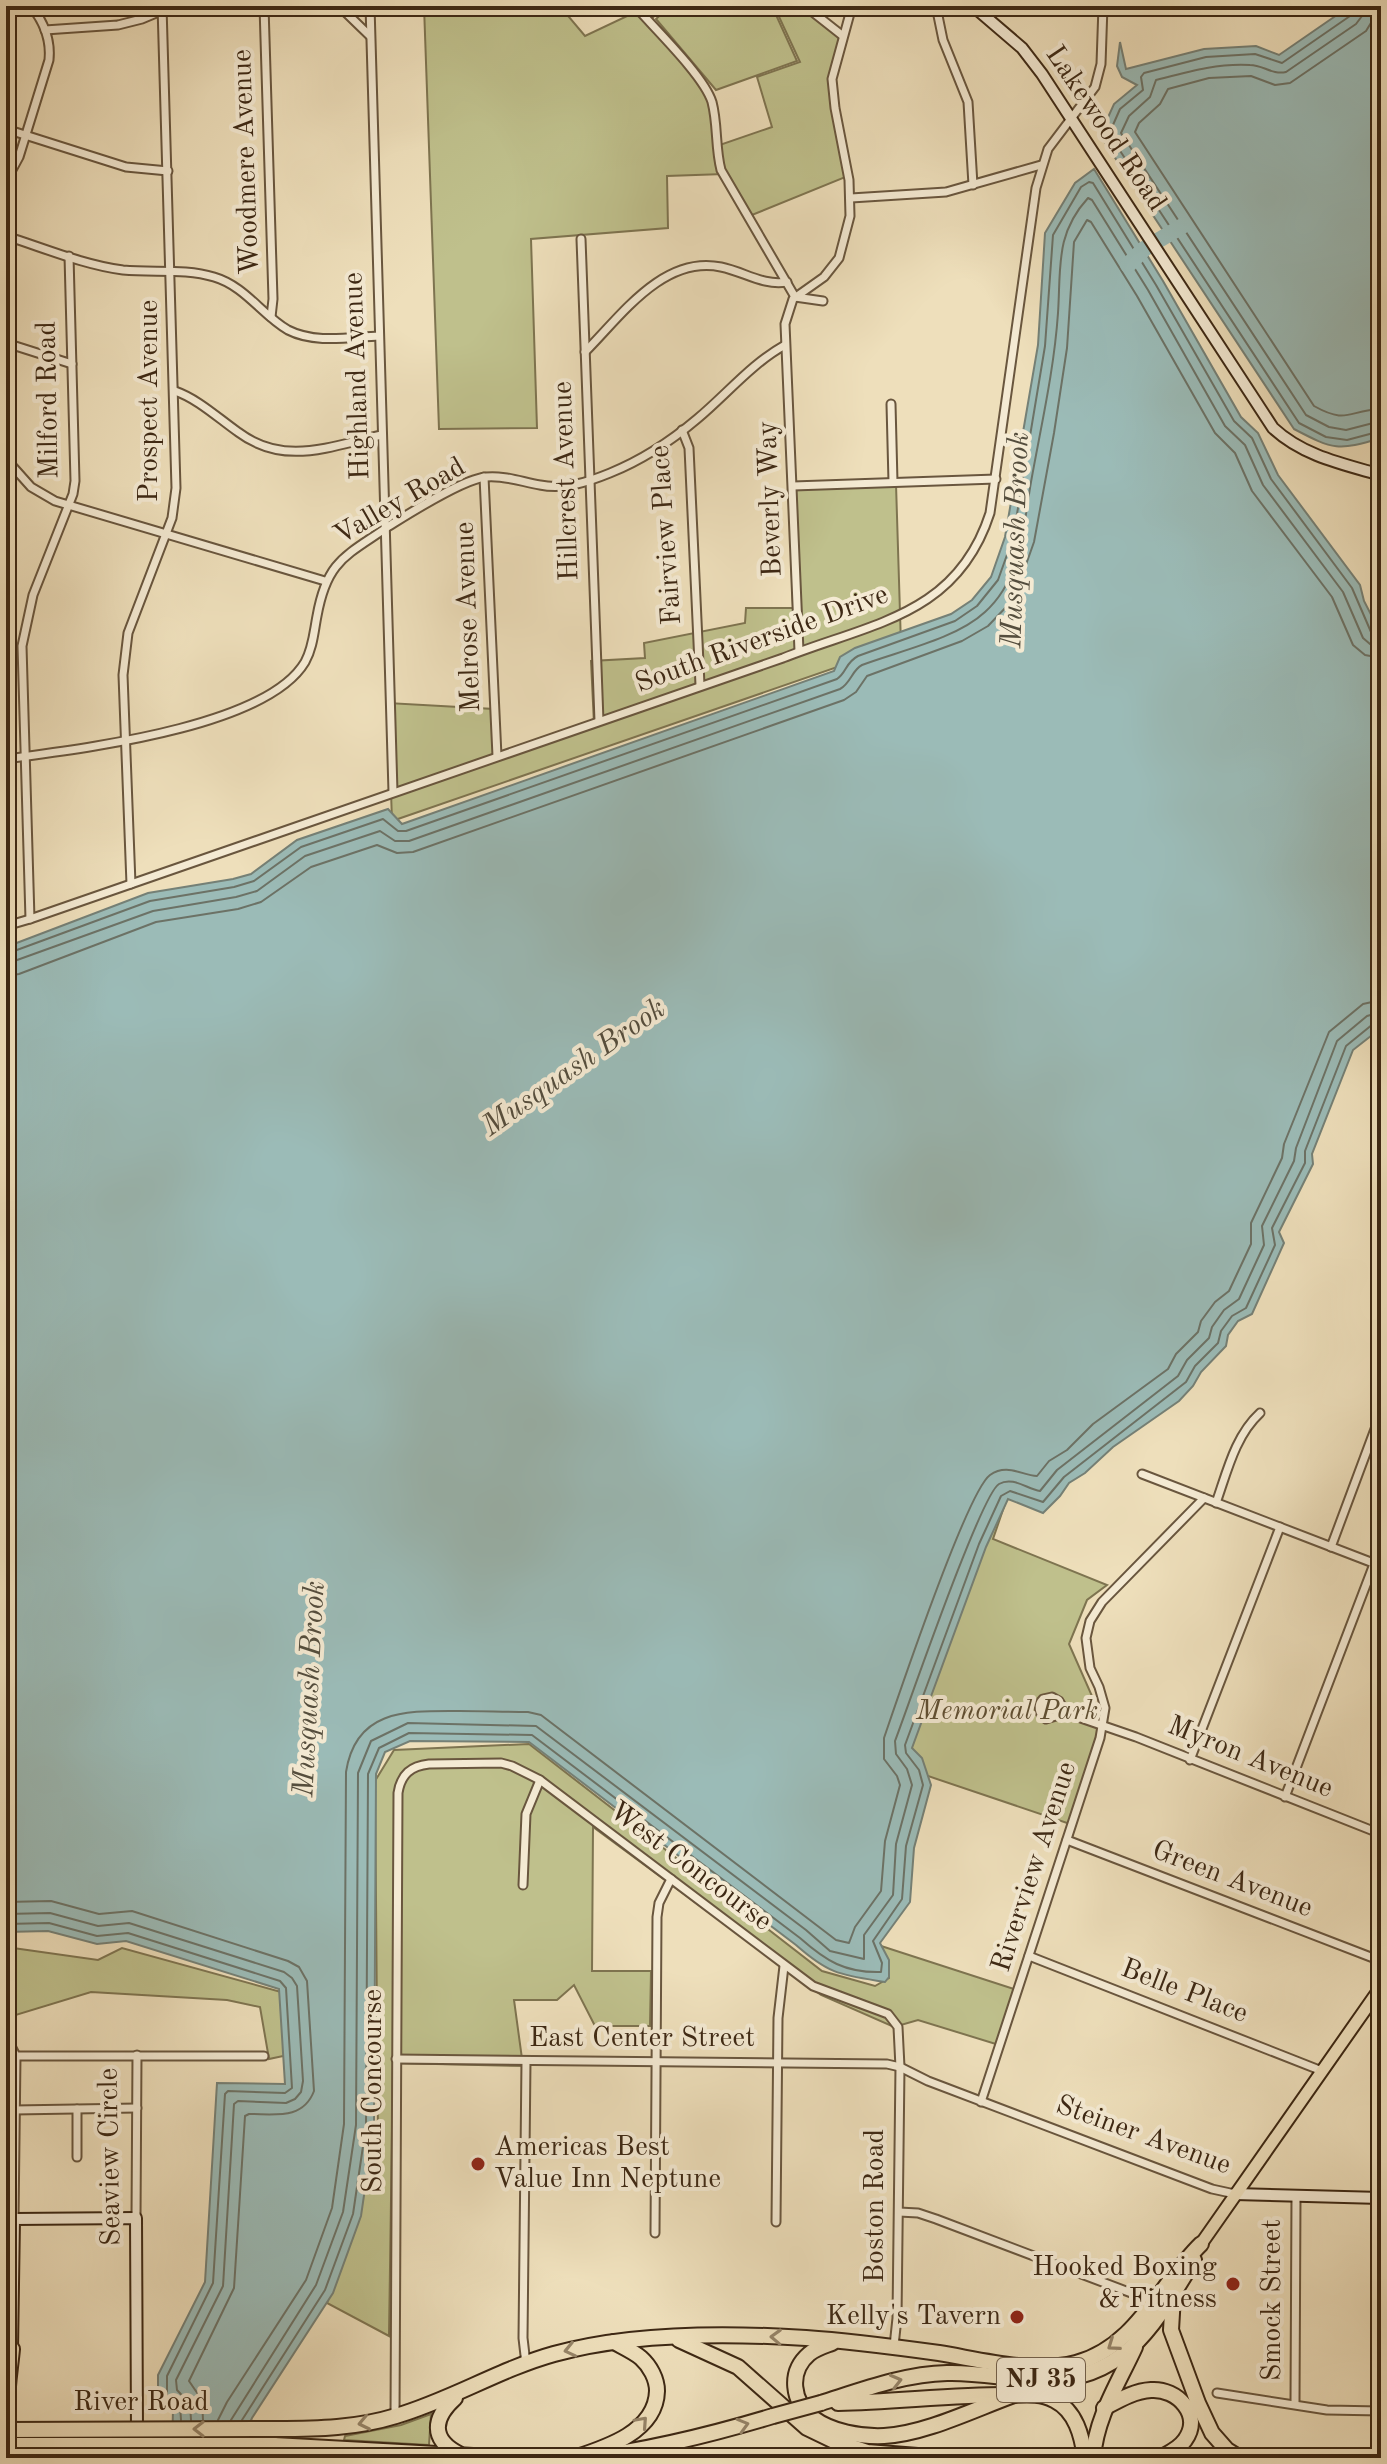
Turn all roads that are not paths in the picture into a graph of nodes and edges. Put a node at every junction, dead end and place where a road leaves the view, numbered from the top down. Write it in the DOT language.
graph roads {
  1 [pos="31,6"];
  2 [pos="173,6"];
  3 [pos="264,6"];
  4 [pos="339,6"];
  5 [pos="370,6"];
  6 [pos="635,6"];
  7 [pos="805,6"];
  8 [pos="852,6"];
  9 [pos="936,6"];
  10 [pos="973,6"];
  11 [pos="1103,6"];
  12 [pos="162,8"];
  13 [pos="45,30"];
  14 [pos="370,36"];
  15 [pos="843,36"];
  16 [pos="1071,119"];
  17 [pos="6,129"];
  18 [pos="26,136"];
  19 [pos="1041,165"];
  20 [pos="168,171"];
  21 [pos="6,181"];
  22 [pos="973,185"];
  23 [pos="851,198"];
  24 [pos="6,236"];
  25 [pos="581,239"];
  26 [pos="69,256"];
  27 [pos="171,271"];
  28 [pos="787,282"];
  29 [pos="795,297"];
  30 [pos="823,301"];
  31 [pos="271,317"];
  32 [pos="379,336"];
  33 [pos="6,343"];
  34 [pos="785,345"];
  35 [pos="585,352"];
  36 [pos="72,364"];
  37 [pos="175,391"];
  38 [pos="891,404"];
  39 [pos="682,430"];
  40 [pos="382,435"];
  41 [pos="6,459"];
  42 [pos="1381,475"];
  43 [pos="484,477"];
  44 [pos="996,479"];
  45 [pos="589,480"];
  46 [pos="893,482"];
  47 [pos="793,486"];
  48 [pos="68,505"];
  49 [pos="384,530"];
  50 [pos="166,534"];
  51 [pos="325,581"];
  52 [pos="799,651"];
  53 [pos="700,685"];
  54 [pos="599,721"];
  55 [pos="126,741"];
  56 [pos="24,756"];
  57 [pos="497,756"];
  58 [pos="6,759"];
  59 [pos="393,792"];
  60 [pos="131,884"];
  61 [pos="30,919"];
  62 [pos="6,926"];
  63 [pos="1260,1413"];
  64 [pos="1381,1413"];
  65 [pos="1142,1474"];
  66 [pos="1204,1498"];
  67 [pos="1216,1503"];
  68 [pos="1280,1527"];
  69 [pos="1331,1547"];
  70 [pos="1377,1565"];
  71 [pos="1066,1713"];
  72 [pos="1102,1725"];
  73 [pos="1190,1760"];
  74 [pos="410,1769"];
  75 [pos="540,1780"];
  76 [pos="1285,1797"];
  77 [pos="1381,1834"];
  78 [pos="1067,1840"];
  79 [pos="671,1879"];
  80 [pos="523,1885"];
  81 [pos="1029,1956"];
  82 [pos="1381,1961"];
  83 [pos="784,1966"];
  84 [pos="1381,1987"];
  85 [pos="8,2030"];
  86 [pos="137,2055"];
  87 [pos="16,2056"];
  88 [pos="264,2056"];
  89 [pos="396,2059"];
  90 [pos="526,2061"];
  91 [pos="656,2062"];
  92 [pos="778,2062"];
  93 [pos="900,2067"];
  94 [pos="1322,2071"];
  95 [pos="981,2102"];
  96 [pos="137,2108"];
  97 [pos="77,2109"];
  98 [pos="14,2110"];
  99 [pos="77,2157"];
  100 [pos="1235,2194"];
  101 [pos="1296,2197"];
  102 [pos="1381,2198"];
  103 [pos="1381,2207"];
  104 [pos="899,2212"];
  105 [pos="136,2218"];
  106 [pos="10,2219"];
  107 [pos="776,2222"];
  108 [pos="655,2233"];
  109 [pos="1201,2244"];
  110 [pos="1173,2293"];
  111 [pos="1151,2304"];
  112 [pos="675,2338"];
  113 [pos="836,2341"];
  114 [pos="614,2342"];
  115 [pos="894,2346"];
  116 [pos="1135,2347"];
  117 [pos="9,2349"];
  118 [pos="526,2364"];
  119 [pos="464,2390"];
  120 [pos="1217,2393"];
  121 [pos="1014,2395"];
  122 [pos="821,2403"];
  123 [pos="1295,2403"];
  124 [pos="1104,2408"];
  125 [pos="1380,2411"];
  126 [pos="395,2417"];
  127 [pos="137,2429"];
  128 [pos="6,2430"];
  129 [pos="6,2445"];
  130 [pos="463,2456"];
  131 [pos="115,2458"];
  132 [pos="486,2458"];
  133 [pos="509,2458"];
  134 [pos="574,2458"];
  135 [pos="585,2458"];
  136 [pos="943,2458"];
  137 [pos="1085,2458"];
  138 [pos="1093,2458"];
  139 [pos="1160,2458"];
  140 [pos="1240,2458"];
  1 -- 13 [label="street"];
  2 -- 12 [label="street"];
  3 -- 31 [label="street, Woodmere Avenue"];
  4 -- 14 [label="street"];
  5 -- 14 [label="street, Highland Avenue"];
  6 -- 28 [label="street"];
  7 -- 15 [label="street"];
  8 -- 15 [label="street"];
  9 -- 22 [label="street"];
  10 -- 16 [label="street, Lakewood Road"];
  11 -- 16 [label="street, South Riverside Drive"];
  12 -- 13 [label="street"];
  12 -- 20 [label="street, Prospect Avenue"];
  13 -- 18 [label="street"];
  14 -- 32 [label="street, Highland Avenue"];
  15 -- 23 [label="street"];
  16 -- 19 [label="street, South Riverside Drive"];
  16 -- 42 [label="street, Lakewood Road"];
  17 -- 18 [label="street"];
  18 -- 20 [label="street"];
  18 -- 21 [label="street"];
  19 -- 22 [label="street"];
  19 -- 44 [label="street, South Riverside Drive"];
  20 -- 27 [label="street, Prospect Avenue"];
  22 -- 23 [label="street"];
  23 -- 29 [label="street"];
  24 -- 26 [label="street"];
  25 -- 35 [label="street, Hillcrest Avenue"];
  26 -- 27 [label="street"];
  26 -- 36 [label="street, Milford Road"];
  27 -- 31 [label="street"];
  27 -- 37 [label="street, Prospect Avenue"];
  28 -- 29 [label="street"];
  28 -- 35 [label="street"];
  29 -- 30 [label="street"];
  29 -- 34 [label="street"];
  31 -- 32 [label="street"];
  32 -- 40 [label="street, Highland Avenue"];
  33 -- 36 [label="street"];
  34 -- 39 [label="street, Valley Road"];
  34 -- 47 [label="street, Beverly Way"];
  35 -- 45 [label="street, Hillcrest Avenue"];
  36 -- 48 [label="street, Milford Road"];
  37 -- 40 [label="street"];
  37 -- 50 [label="street, Prospect Avenue"];
  38 -- 46 [label="street"];
  39 -- 45 [label="street, Valley Road"];
  39 -- 53 [label="street, Fairview Place"];
  40 -- 49 [label="street, Highland Avenue"];
  41 -- 48 [label="street"];
  43 -- 45 [label="street, Valley Road"];
  43 -- 49 [label="street, Valley Road"];
  43 -- 57 [label="street, Melrose Avenue"];
  44 -- 46 [label="street"];
  44 -- 52 [label="street, South Riverside Drive"];
  45 -- 54 [label="street, Hillcrest Avenue"];
  46 -- 47 [label="street"];
  47 -- 52 [label="street, Beverly Way"];
  48 -- 50 [label="street"];
  48 -- 56 [label="street, Milford Road"];
  49 -- 51 [label="street, Valley Road"];
  49 -- 59 [label="street, Highland Avenue"];
  50 -- 51 [label="street"];
  50 -- 55 [label="street, Prospect Avenue"];
  51 -- 55 [label="street, Valley Road"];
  52 -- 53 [label="street, South Riverside Drive"];
  53 -- 54 [label="street, South Riverside Drive"];
  54 -- 57 [label="street, South Riverside Drive"];
  55 -- 56 [label="street, Valley Road"];
  55 -- 60 [label="street, Prospect Avenue"];
  56 -- 58 [label="street, Valley Road"];
  56 -- 61 [label="street, Milford Road"];
  57 -- 59 [label="street, South Riverside Drive"];
  59 -- 60 [label="street, South Riverside Drive"];
  60 -- 61 [label="street, South Riverside Drive"];
  61 -- 62 [label="street, South Riverside Drive"];
  63 -- 67 [label="street"];
  64 -- 69 [label="street"];
  65 -- 66 [label="street"];
  66 -- 67 [label="street"];
  66 -- 72 [label="street, Riverview Avenue"];
  67 -- 68 [label="street"];
  68 -- 69 [label="street"];
  68 -- 73 [label="street"];
  69 -- 70 [label="street"];
  70 -- 76 [label="street"];
  71 -- 72 [label="street, Myron Avenue"];
  72 -- 73 [label="street, Myron Avenue"];
  72 -- 78 [label="street, Riverview Avenue"];
  73 -- 76 [label="street, Myron Avenue"];
  74 -- 75 [label="street, West Concourse"];
  74 -- 89 [label="street, South Concourse"];
  75 -- 79 [label="street, West Concourse"];
  75 -- 80 [label="street"];
  76 -- 77 [label="street, Myron Avenue"];
  78 -- 81 [label="street, Riverview Avenue"];
  78 -- 82 [label="street, Green Avenue"];
  79 -- 83 [label="street, West Concourse"];
  79 -- 91 [label="street"];
  81 -- 94 [label="street, Belle Place"];
  81 -- 95 [label="street, Riverview Avenue"];
  83 -- 92 [label="street"];
  83 -- 93 [label="street, West Concourse"];
  84 -- 94 [label="main road, NJ 35"];
  85 -- 87 [label="street"];
  86 -- 87 [label="street, Seaview Circle"];
  86 -- 88 [label="street"];
  86 -- 96 [label="street, Seaview Circle"];
  87 -- 98 [label="street"];
  89 -- 90 [label="street, East Center Street"];
  89 -- 126 [label="street, South Concourse"];
  90 -- 91 [label="street, East Center Street"];
  90 -- 118 [label="street"];
  91 -- 92 [label="street, East Center Street"];
  91 -- 108 [label="street"];
  92 -- 93 [label="street, East Center Street"];
  92 -- 107 [label="street"];
  93 -- 95 [label="street, Steiner Avenue"];
  93 -- 104 [label="street, Boston Road"];
  94 -- 100 [label="main road, NJ 35"];
  95 -- 100 [label="street, Steiner Avenue"];
  96 -- 97 [label="street"];
  96 -- 105 [label="street, Seaview Circle"];
  97 -- 98 [label="street"];
  97 -- 99 [label="street"];
  98 -- 106 [label="street"];
  100 -- 101 [label="street, Steiner Avenue"];
  100 -- 109 [label="main road, NJ 35"];
  101 -- 102 [label="street, Steiner Avenue"];
  101 -- 123 [label="street, Smock Street"];
  103 -- 125 [label="street"];
  104 -- 111 [label="street"];
  104 -- 115 [label="street, Boston Road"];
  105 -- 106 [label="street"];
  105 -- 127 [label="street, Seaview Circle"];
  106 -- 117 [label="street"];
  109 -- 110 [label="highway, NJ 35"];
  109 -- 111 [label="highway, NJ 35"];
  110 -- 116 [label="highway, NJ 35"];
  110 -- 140 [label="highway"];
  111 -- 115 [label="highway, NJ 35, one-way"];
  113 -- 112 [label="highway, NJ 35, one-way"];
  112 -- 114 [label="highway, NJ 35"];
  112 -- 136 [label="highway"];
  113 -- 115 [label="highway, NJ 35"];
  113 -- 121 [label="highway"];
  114 -- 118 [label="highway, NJ 35, one-way"];
  134 -- 114 [label="highway, one-way"];
  122 -- 116 [label="highway, NJ 35, one-way"];
  116 -- 124 [label="highway"];
  117 -- 131 [label="highway"];
  118 -- 119 [label="highway, NJ 35"];
  119 -- 126 [label="highway, NJ 35"];
  119 -- 130 [label="highway"];
  120 -- 123 [label="street"];
  121 -- 122 [label="highway"];
  121 -- 137 [label="highway"];
  135 -- 122 [label="highway, NJ 35, one-way, bridge"];
  123 -- 125 [label="street"];
  124 -- 138 [label="highway"];
  124 -- 139 [label="highway"];
  126 -- 127 [label="highway, River Road / NJ 35, one-way, bridge"];
  127 -- 128 [label="highway, River Road / NJ 35, bridge"];
  129 -- 130 [label="highway, bridge"];
  130 -- 133 [label="highway"];
  132 -- 133 [label="highway"];
}
